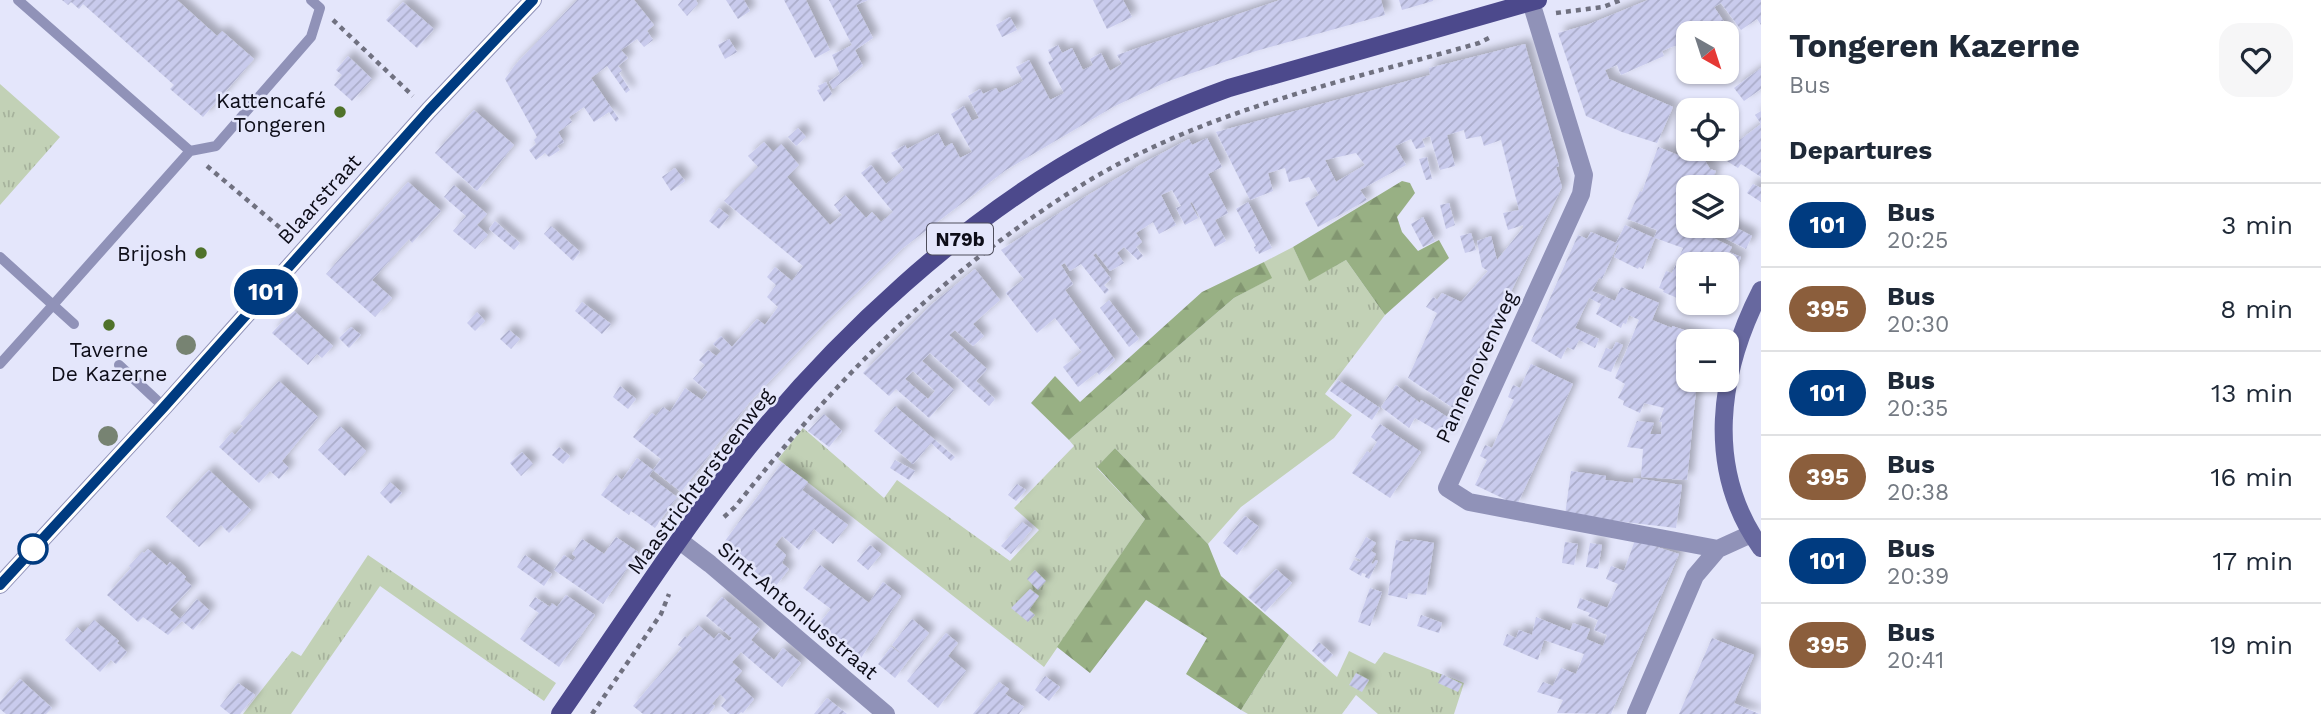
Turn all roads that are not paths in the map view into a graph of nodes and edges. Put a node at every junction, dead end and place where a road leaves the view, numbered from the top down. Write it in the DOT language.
graph roads {
  1 [pos="18,0"];
  2 [pos="533,0"];
  3 [pos="316,4"];
  4 [pos="1535,7"];
  5 [pos="190,151"];
  6 [pos="0,257"];
  7 [pos="1761,289"];
  8 [pos="53,305"];
  9 [pos="74,324"];
  10 [pos="0,364"];
  11 [pos="119,365"];
  12 [pos="164,407"];
  13 [pos="680,541"];
  14 [pos="1756,541"];
  15 [pos="1718,549"];
  16 [pos="0,585"];
  17 [pos="560,714"];
  18 [pos="886,714"];
  19 [pos="1636,714"];
  1 -- 5 [label="lane"];
  2 -- 12 [label="street, Blaarstraat"];
  3 -- 5 [label="lane"];
  4 -- 13 [label="main road, Maastrichtersteenweg / N79b"];
  4 -- 15 [label="street, Pannenovenweg"];
  5 -- 8 [label="lane"];
  6 -- 8 [label="lane"];
  7 -- 14 [label="main road"];
  8 -- 9 [label="lane"];
  8 -- 10 [label="lane"];
  11 -- 12 [label="lane"];
  12 -- 16 [label="street, Blaarstraat"];
  13 -- 17 [label="main road, Maastrichtersteenweg / N79b"];
  13 -- 18 [label="street, Sint-Antoniusstraat"];
  14 -- 15 [label="street"];
  15 -- 19 [label="street"];
}
